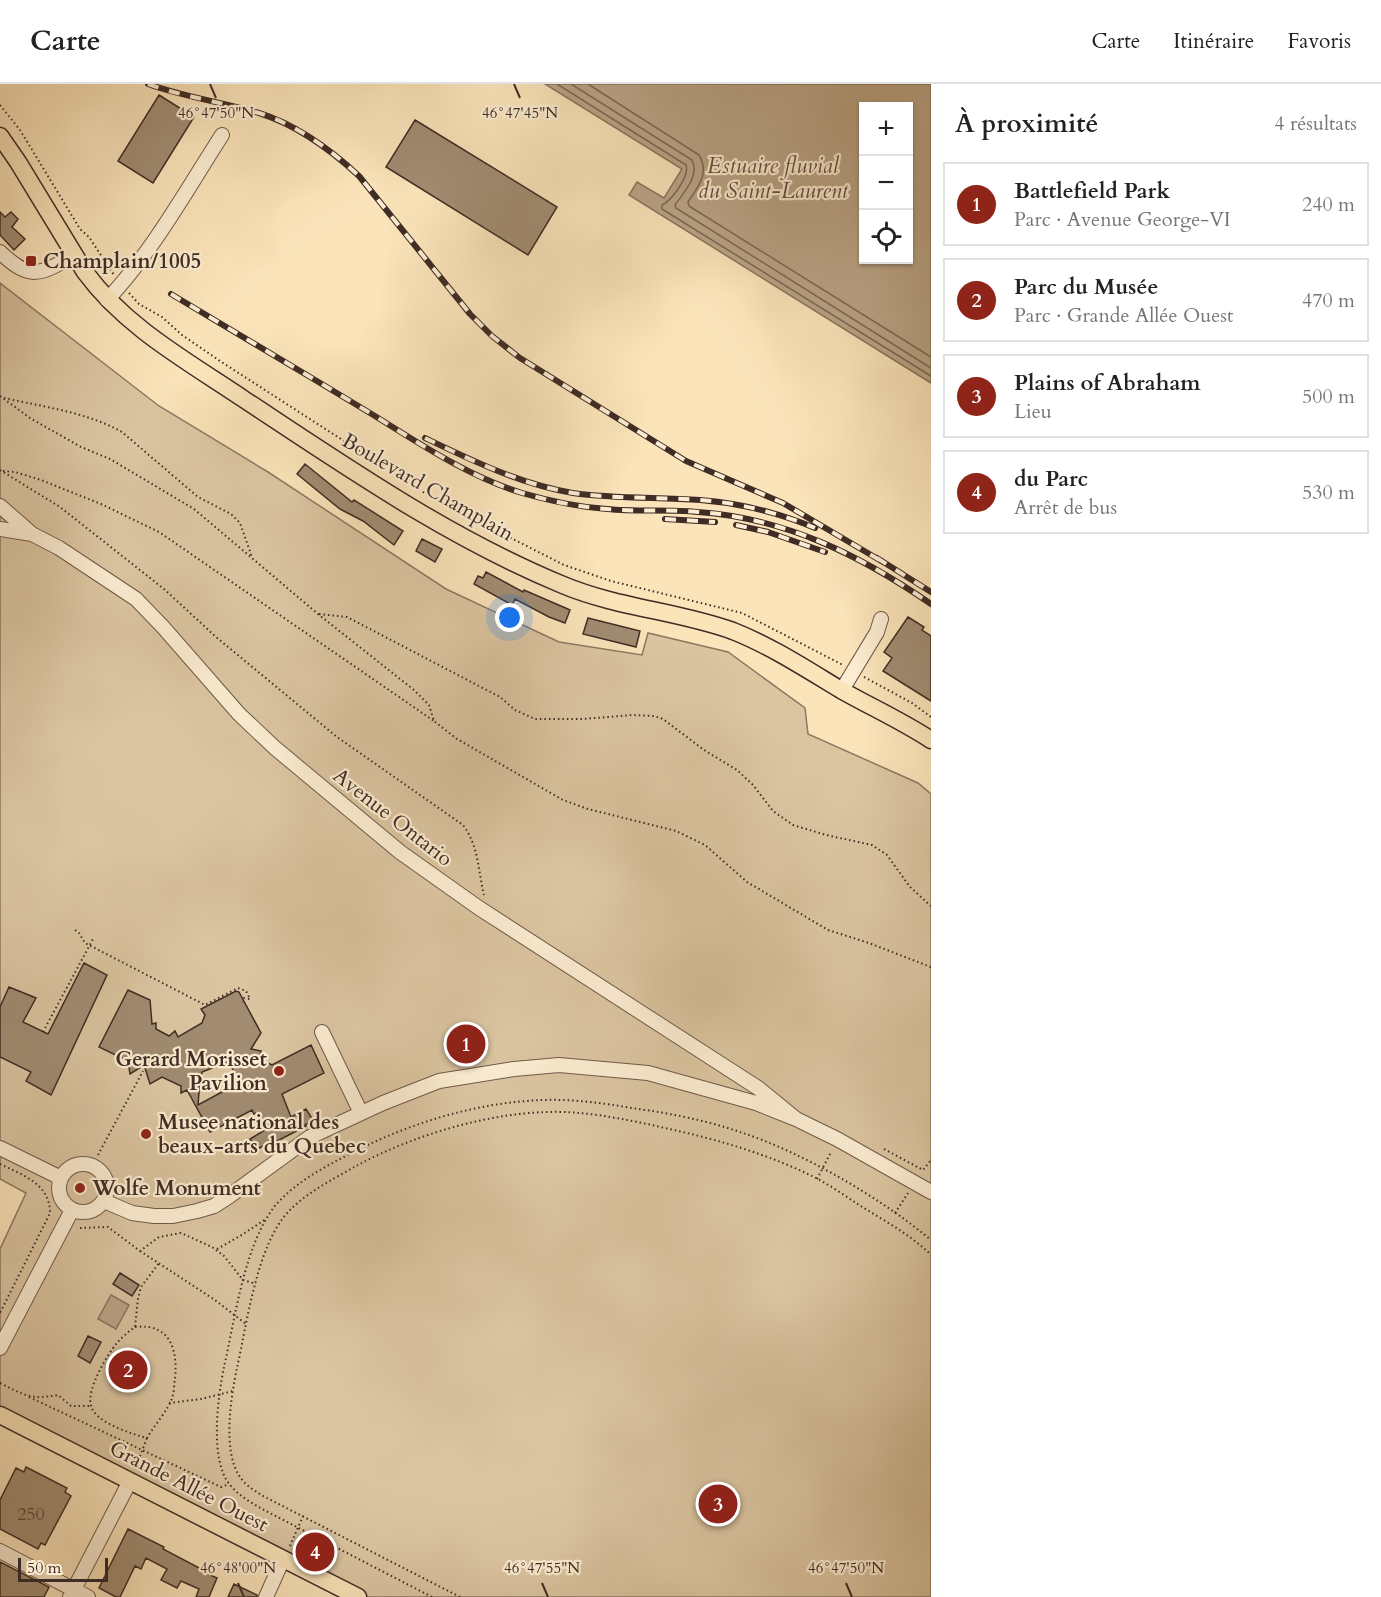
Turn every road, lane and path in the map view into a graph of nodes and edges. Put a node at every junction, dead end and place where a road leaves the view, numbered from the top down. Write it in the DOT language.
graph roads {
  1 [pos="0,105"];
  2 [pos="222,135"];
  3 [pos="0,136"];
  4 [pos="0,252"];
  5 [pos="74,255"];
  6 [pos="122,285"];
  7 [pos="107,300"];
  8 [pos="1,397"];
  9 [pos="1,470"];
  10 [pos="0,506"];
  11 [pos="0,529"];
  12 [pos="32,534"];
  13 [pos="253,560"];
  14 [pos="318,614"];
  15 [pos="881,620"];
  16 [pos="853,671"];
  17 [pos="842,690"];
  18 [pos="931,717"];
  19 [pos="434,721"];
  20 [pos="931,740"];
  21 [pos="931,906"];
  22 [pos="479,908"];
  23 [pos="75,930"];
  24 [pos="93,939"];
  25 [pos="89,945"];
  26 [pos="931,967"];
  27 [pos="243,1002"];
  28 [pos="43,1032"];
  29 [pos="322,1032"];
  30 [pos="143,1071"];
  31 [pos="734,1073"];
  32 [pos="727,1093"];
  33 [pos="361,1113"];
  34 [pos="796,1119"];
  35 [pos="0,1148"];
  36 [pos="884,1149"];
  37 [pos="831,1152"];
  38 [pos="98,1155"];
  39 [pos="931,1160"];
  40 [pos="0,1164"];
  41 [pos="823,1169"];
  42 [pos="61,1178"];
  43 [pos="817,1179"];
  44 [pos="931,1192"];
  45 [pos="908,1193"];
  46 [pos="104,1202"];
  47 [pos="72,1210"];
  48 [pos="895,1213"];
  49 [pos="268,1218"];
  50 [pos="80,1228"];
  51 [pos="931,1240"];
  52 [pos="216,1249"];
  53 [pos="140,1251"];
  54 [pos="931,1255"];
  55 [pos="159,1263"];
  56 [pos="243,1280"];
  57 [pos="256,1284"];
  58 [pos="0,1313"];
  59 [pos="236,1315"];
  60 [pos="247,1324"];
  61 [pos="135,1327"];
  62 [pos="0,1348"];
  63 [pos="0,1383"];
  64 [pos="233,1391"];
  65 [pos="220,1394"];
  66 [pos="29,1397"];
  67 [pos="169,1403"];
  68 [pos="91,1406"];
  69 [pos="0,1414"];
  70 [pos="147,1438"];
  71 [pos="142,1451"];
  72 [pos="130,1481"];
  73 [pos="229,1484"];
  74 [pos="303,1516"];
  75 [pos="298,1528"];
  76 [pos="0,1551"];
  77 [pos="284,1559"];
  78 [pos="72,1593"];
  79 [pos="88,1597"];
  80 [pos="266,1597"];
  81 [pos="358,1597"];
  82 [pos="432,1597"];
  83 [pos="460,1597"];
  1 -- 6 [label="path"];
  2 -- 6 [label="street"];
  3 -- 5 [label="main road, Boulevard Champlain"];
  4 -- 5 [label="street"];
  5 -- 7 [label="main road, Boulevard Champlain"];
  6 -- 7 [label="street"];
  6 -- 16 [label="path"];
  7 -- 17 [label="main road, Boulevard Champlain"];
  8 -- 13 [label="path"];
  8 -- 13 [label="path"];
  9 -- 19 [label="path"];
  9 -- 22 [label="path"];
  10 -- 12 [label="street, Avenue Ontario"];
  11 -- 12 [label="street"];
  12 -- 22 [label="street, Avenue Ontario"];
  13 -- 14 [label="path"];
  14 -- 19 [label="path"];
  14 -- 21 [label="path"];
  15 -- 16 [label="street"];
  16 -- 17 [label="street"];
  16 -- 18 [label="path"];
  17 -- 20 [label="main road, Boulevard Champlain"];
  19 -- 26 [label="path"];
  22 -- 31 [label="street, Avenue Ontario"];
  23 -- 25 [label="path"];
  24 -- 25 [label="path"];
  25 -- 27 [label="path"];
  25 -- 28 [label="path"];
  29 -- 33 [label="street"];
  30 -- 38 [label="path"];
  31 -- 32 [label="street"];
  31 -- 34 [label="street, Avenue Ontario"];
  32 -- 33 [label="street"];
  32 -- 34 [label="street"];
  33 -- 46 [label="street"];
  34 -- 44 [label="street"];
  35 -- 42 [label="street"];
  36 -- 39 [label="path"];
  37 -- 41 [label="path"];
  40 -- 58 [label="path"];
  41 -- 43 [label="path"];
  41 -- 48 [label="path"];
  41 -- 49 [label="path"];
  42 -- 46 [label="street"];
  42 -- 47 [label="street"];
  43 -- 54 [label="path"];
  43 -- 57 [label="path"];
  45 -- 48 [label="path"];
  46 -- 47 [label="street"];
  47 -- 62 [label="street"];
  48 -- 51 [label="path"];
  49 -- 52 [label="path"];
  49 -- 56 [label="path"];
  50 -- 53 [label="path"];
  52 -- 53 [label="path"];
  52 -- 56 [label="path"];
  53 -- 55 [label="path"];
  55 -- 59 [label="path"];
  55 -- 61 [label="path"];
  56 -- 57 [label="path"];
  56 -- 59 [label="path"];
  57 -- 60 [label="path"];
  59 -- 60 [label="path"];
  59 -- 65 [label="path"];
  60 -- 64 [label="path"];
  61 -- 67 [label="path"];
  61 -- 68 [label="path"];
  63 -- 66 [label="path"];
  64 -- 65 [label="path"];
  64 -- 74 [label="path"];
  65 -- 67 [label="path"];
  65 -- 73 [label="path"];
  66 -- 68 [label="path"];
  66 -- 71 [label="path"];
  67 -- 70 [label="path"];
  68 -- 70 [label="path"];
  69 -- 72 [label="main road, Grande Allée Ouest"];
  70 -- 71 [label="path"];
  71 -- 72 [label="path"];
  71 -- 73 [label="path"];
  72 -- 77 [label="main road, Grande Allée Ouest"];
  72 -- 78 [label="street"];
  73 -- 75 [label="path"];
  74 -- 75 [label="path"];
  74 -- 83 [label="path"];
  75 -- 77 [label="path"];
  75 -- 82 [label="path"];
  76 -- 78 [label="street"];
  77 -- 80 [label="street"];
  77 -- 81 [label="main road, Grande Allée Ouest"];
  78 -- 79 [label="street"];
}
